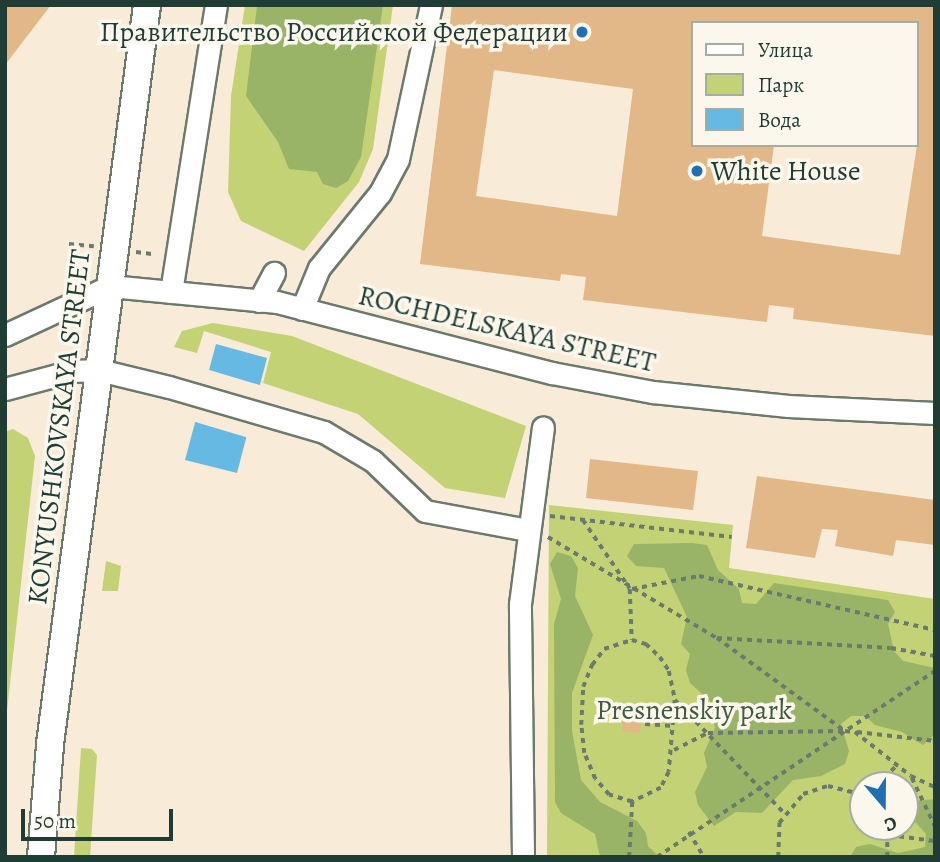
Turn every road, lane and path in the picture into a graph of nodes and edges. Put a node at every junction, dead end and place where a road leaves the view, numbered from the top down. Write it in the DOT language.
graph roads {
  1 [pos="147,5"];
  2 [pos="216,5"];
  3 [pos="431,5"];
  4 [pos="274,273"];
  5 [pos="110,286"];
  6 [pos="171,292"];
  7 [pos="268,302"];
  8 [pos="302,309"];
  9 [pos="5,335"];
  10 [pos="99,370"];
  11 [pos="5,389"];
  12 [pos="935,413"];
  13 [pos="543,428"];
  14 [pos="548,515"];
  15 [pos="583,520"];
  16 [pos="528,530"];
  17 [pos="732,537"];
  18 [pos="630,589"];
  19 [pos="935,630"];
  20 [pos="717,638"];
  21 [pos="632,640"];
  22 [pos="935,656"];
  23 [pos="935,671"];
  24 [pos="675,699"];
  25 [pos="645,724"];
  26 [pos="673,726"];
  27 [pos="845,732"];
  28 [pos="855,732"];
  29 [pos="708,733"];
  30 [pos="935,741"];
  31 [pos="674,750"];
  32 [pos="897,765"];
  33 [pos="891,771"];
  34 [pos="905,771"];
  35 [pos="919,780"];
  36 [pos="935,787"];
  37 [pos="760,788"];
  38 [pos="849,791"];
  39 [pos="919,793"];
  40 [pos="632,802"];
  41 [pos="784,813"];
  42 [pos="935,827"];
  43 [pos="689,832"];
  44 [pos="41,857"];
  45 [pos="523,857"];
  46 [pos="629,857"];
  47 [pos="657,857"];
  48 [pos="704,857"];
  49 [pos="778,857"];
  1 -- 5 [label="main road, KONYUSHKOVSKAYA STREET"];
  2 -- 6 [label="street"];
  3 -- 8 [label="street"];
  4 -- 7 [label="street"];
  5 -- 6 [label="street, ROCHDELSKAYA STREET"];
  5 -- 9 [label="street"];
  5 -- 10 [label="main road, KONYUSHKOVSKAYA STREET"];
  6 -- 7 [label="street, ROCHDELSKAYA STREET"];
  7 -- 8 [label="street, ROCHDELSKAYA STREET"];
  8 -- 12 [label="street, ROCHDELSKAYA STREET"];
  10 -- 11 [label="street"];
  10 -- 16 [label="street"];
  10 -- 44 [label="main road, KONYUSHKOVSKAYA STREET"];
  13 -- 16 [label="street"];
  14 -- 15 [label="path"];
  15 -- 17 [label="path"];
  15 -- 18 [label="path"];
  16 -- 18 [label="path"];
  16 -- 45 [label="street"];
  18 -- 19 [label="path"];
  18 -- 20 [label="path"];
  18 -- 21 [label="path"];
  20 -- 22 [label="path"];
  20 -- 27 [label="path"];
  21 -- 24 [label="path"];
  21 -- 40 [label="path"];
  23 -- 27 [label="path"];
  24 -- 26 [label="path"];
  24 -- 29 [label="path"];
  25 -- 26 [label="path"];
  26 -- 31 [label="path"];
  27 -- 28 [label="path"];
  27 -- 29 [label="path"];
  27 -- 37 [label="path"];
  28 -- 30 [label="path"];
  28 -- 32 [label="path"];
  29 -- 31 [label="path"];
  29 -- 37 [label="path"];
  31 -- 40 [label="path"];
  32 -- 33 [label="path"];
  32 -- 34 [label="path"];
  35 -- 36 [label="path"];
  37 -- 41 [label="path"];
  37 -- 43 [label="path"];
  38 -- 41 [label="path"];
  39 -- 42 [label="path"];
  40 -- 46 [label="path"];
  41 -- 49 [label="path"];
  43 -- 47 [label="path"];
  43 -- 48 [label="path"];
}
